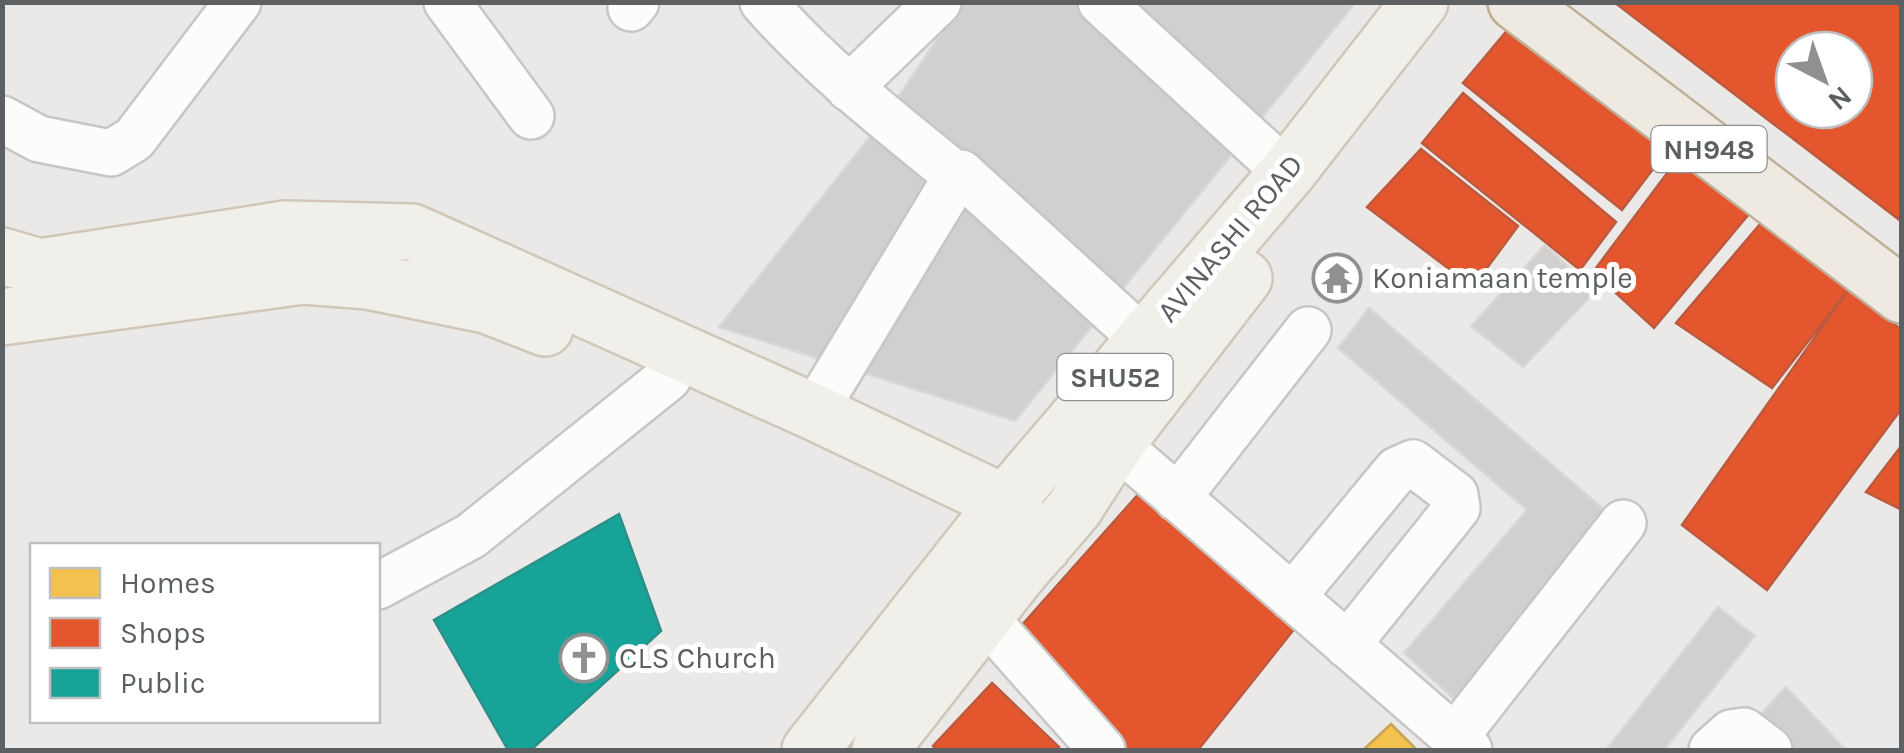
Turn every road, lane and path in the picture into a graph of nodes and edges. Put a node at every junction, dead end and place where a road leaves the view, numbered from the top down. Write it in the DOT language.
graph roads {
  1 [pos="238,2"];
  2 [pos="446,2"];
  3 [pos="763,2"];
  4 [pos="938,2"];
  5 [pos="1101,2"];
  6 [pos="1420,2"];
  7 [pos="1457,2"];
  8 [pos="1516,2"];
  9 [pos="1573,2"];
  10 [pos="849,88"];
  11 [pos="532,116"];
  12 [pos="2,119"];
  13 [pos="961,173"];
  14 [pos="1286,173"];
  15 [pos="1902,252"];
  16 [pos="15,264"];
  17 [pos="1902,294"];
  18 [pos="2,317"];
  19 [pos="1308,330"];
  20 [pos="1145,341"];
  21 [pos="668,378"];
  22 [pos="814,412"];
  23 [pos="1116,444"];
  24 [pos="1178,498"];
  25 [pos="996,516"];
  26 [pos="1624,523"];
  27 [pos="1030,560"];
  28 [pos="380,585"];
  29 [pos="1292,597"];
  30 [pos="984,618"];
  31 [pos="1348,645"];
  32 [pos="1462,744"];
  33 [pos="810,750"];
  34 [pos="880,750"];
  35 [pos="1102,750"];
  36 [pos="1712,750"];
  37 [pos="1769,750"];
  1 -- 12 [label="street"];
  2 -- 11 [label="street"];
  3 -- 10 [label="street"];
  4 -- 10 [label="street"];
  5 -- 14 [label="street"];
  6 -- 14 [label="main road, AVINASHI ROAD / SHU52"];
  7 -- 23 [label="main road, AVINASHI ROAD / SHU52"];
  8 -- 17 [label="highway, NH948"];
  9 -- 15 [label="highway, NH948"];
  10 -- 22 [label="street"];
  13 -- 20 [label="street"];
  14 -- 20 [label="main road, AVINASHI ROAD / SHU52"];
  16 -- 22 [label="main road"];
  18 -- 21 [label="main road"];
  19 -- 24 [label="street"];
  20 -- 25 [label="main road, AVINASHI ROAD / SHU52"];
  21 -- 25 [label="main road"];
  21 -- 28 [label="street"];
  22 -- 25 [label="main road"];
  23 -- 24 [label="street"];
  23 -- 27 [label="main road, AVINASHI ROAD / SHU52"];
  24 -- 29 [label="street"];
  25 -- 27 [label="main road"];
  25 -- 33 [label="main road, AVINASHI ROAD / SHU52"];
  26 -- 32 [label="street"];
  27 -- 30 [label="main road, AVINASHI ROAD / SHU52"];
  29 -- 31 [label="street"];
  29 -- 31 [label="street"];
  30 -- 34 [label="main road, AVINASHI ROAD / SHU52"];
  30 -- 35 [label="street"];
  31 -- 32 [label="street"];
  36 -- 37 [label="street"];
}
